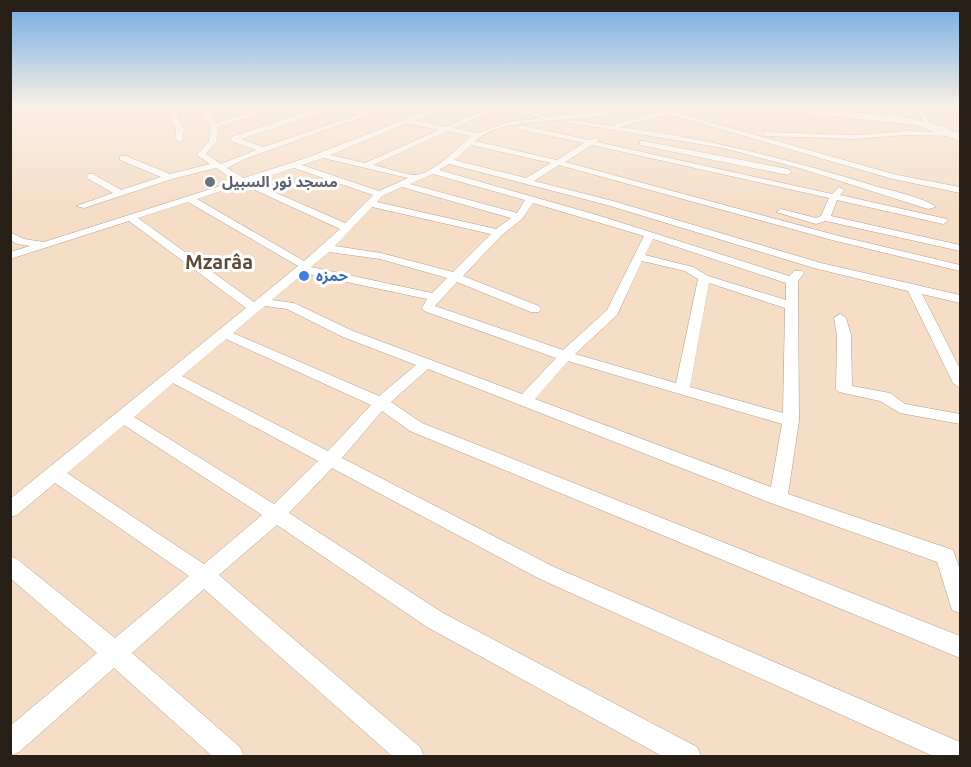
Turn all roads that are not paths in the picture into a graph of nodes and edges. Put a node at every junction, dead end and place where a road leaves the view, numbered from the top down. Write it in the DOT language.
graph roads {
  1 [pos="212,142"];
  2 [pos="242,142"];
  3 [pos="287,142"];
  4 [pos="354,142"];
  5 [pos="419,142"];
  6 [pos="470,142"];
  7 [pos="486,142"];
  8 [pos="493,142"];
  9 [pos="591,142"];
  10 [pos="655,142"];
  11 [pos="704,142"];
  12 [pos="772,142"];
  13 [pos="721,145"];
  14 [pos="264,150"];
  15 [pos="322,155"];
  16 [pos="708,155"];
  17 [pos="567,157"];
  18 [pos="123,158"];
  19 [pos="448,161"];
  20 [pos="294,164"];
  21 [pos="557,164"];
  22 [pos="366,165"];
  23 [pos="697,165"];
  24 [pos="219,166"];
  25 [pos="432,171"];
  26 [pos="90,176"];
  27 [pos="806,176"];
  28 [pos="169,177"];
  29 [pos="415,177"];
  30 [pos="243,181"];
  31 [pos="846,181"];
  32 [pos="526,182"];
  33 [pos="400,184"];
  34 [pos="960,190"];
  35 [pos="120,193"];
  36 [pos="379,194"];
  37 [pos="834,197"];
  38 [pos="188,198"];
  39 [pos="531,199"];
  40 [pos="369,203"];
  41 [pos="81,206"];
  42 [pos="931,207"];
  43 [pos="129,216"];
  44 [pos="519,217"];
  45 [pos="825,219"];
  46 [pos="943,221"];
  47 [pos="345,227"];
  48 [pos="498,233"];
  49 [pos="10,235"];
  50 [pos="649,236"];
  51 [pos="48,244"];
  52 [pos="327,248"];
  53 [pos="960,248"];
  54 [pos="10,256"];
  55 [pos="640,257"];
  56 [pos="806,263"];
  57 [pos="303,267"];
  58 [pos="960,268"];
  59 [pos="456,277"];
  60 [pos="704,278"];
  61 [pos="792,281"];
  62 [pos="913,288"];
  63 [pos="960,299"];
  64 [pos="429,300"];
  65 [pos="258,305"];
  66 [pos="791,306"];
  67 [pos="535,309"];
  68 [pos="840,318"];
  69 [pos="223,333"];
  70 [pos="566,356"];
  71 [pos="426,363"];
  72 [pos="171,376"];
  73 [pos="960,383"];
  74 [pos="682,391"];
  75 [pos="524,402"];
  76 [pos="381,403"];
  77 [pos="122,416"];
  78 [pos="960,419"];
  79 [pos="791,421"];
  80 [pos="332,458"];
  81 [pos="54,473"];
  82 [pos="778,498"];
  83 [pos="10,510"];
  84 [pos="276,514"];
  85 [pos="953,557"];
  86 [pos="10,565"];
  87 [pos="205,576"];
  88 [pos="960,602"];
  89 [pos="960,647"];
  90 [pos="115,653"];
  91 [pos="10,742"];
  92 [pos="960,755"];
  93 [pos="231,756"];
  94 [pos="411,756"];
  95 [pos="688,756"];
  1 -- 24 [label="street"];
  2 -- 14 [label="street"];
  3 -- 14 [label="street"];
  4 -- 15 [label="street"];
  5 -- 22 [label="street"];
  6 -- 19 [label="street"];
  7 -- 21 [label="street"];
  8 -- 17 [label="street"];
  9 -- 17 [label="street"];
  9 -- 23 [label="street"];
  10 -- 16 [label="street"];
  11 -- 13 [label="street"];
  12 -- 34 [label="street"];
  13 -- 16 [label="street"];
  13 -- 31 [label="street"];
  14 -- 24 [label="street"];
  15 -- 20 [label="street"];
  15 -- 22 [label="street"];
  16 -- 23 [label="street"];
  16 -- 27 [label="street"];
  17 -- 21 [label="street"];
  17 -- 45 [label="street"];
  18 -- 28 [label="street"];
  19 -- 25 [label="street"];
  19 -- 32 [label="street"];
  20 -- 30 [label="street"];
  20 -- 36 [label="street"];
  21 -- 32 [label="street"];
  21 -- 58 [label="street"];
  22 -- 29 [label="street"];
  23 -- 37 [label="street"];
  24 -- 28 [label="street"];
  24 -- 30 [label="street"];
  25 -- 29 [label="street"];
  25 -- 39 [label="street"];
  26 -- 35 [label="street"];
  28 -- 35 [label="street"];
  29 -- 33 [label="street"];
  30 -- 38 [label="street"];
  30 -- 47 [label="street"];
  31 -- 37 [label="street"];
  31 -- 42 [label="street"];
  32 -- 56 [label="street"];
  33 -- 36 [label="street"];
  33 -- 44 [label="street"];
  35 -- 41 [label="street"];
  36 -- 40 [label="street"];
  37 -- 45 [label="street"];
  37 -- 46 [label="street"];
  38 -- 43 [label="street"];
  38 -- 57 [label="street"];
  39 -- 44 [label="street"];
  39 -- 50 [label="street"];
  40 -- 47 [label="street"];
  40 -- 48 [label="street"];
  43 -- 51 [label="street"];
  43 -- 65 [label="street"];
  44 -- 48 [label="street"];
  45 -- 53 [label="street"];
  47 -- 52 [label="street"];
  48 -- 59 [label="street"];
  49 -- 51 [label="street"];
  50 -- 55 [label="street"];
  50 -- 61 [label="street"];
  51 -- 54 [label="street"];
  52 -- 57 [label="street"];
  52 -- 59 [label="street"];
  55 -- 60 [label="street"];
  55 -- 70 [label="street"];
  56 -- 61 [label="street"];
  56 -- 62 [label="street"];
  57 -- 64 [label="street"];
  57 -- 65 [label="street"];
  59 -- 64 [label="street"];
  59 -- 67 [label="street"];
  60 -- 66 [label="street"];
  60 -- 74 [label="street"];
  61 -- 66 [label="street"];
  62 -- 63 [label="street"];
  62 -- 73 [label="street"];
  64 -- 70 [label="street"];
  65 -- 69 [label="street"];
  65 -- 71 [label="street"];
  66 -- 79 [label="street"];
  68 -- 78 [label="street"];
  69 -- 72 [label="street"];
  69 -- 76 [label="street"];
  70 -- 74 [label="street"];
  70 -- 75 [label="street"];
  71 -- 75 [label="street"];
  71 -- 76 [label="street"];
  72 -- 77 [label="street"];
  72 -- 80 [label="street"];
  74 -- 79 [label="street"];
  75 -- 82 [label="street"];
  76 -- 80 [label="street"];
  76 -- 89 [label="street"];
  77 -- 81 [label="street"];
  77 -- 84 [label="street"];
  79 -- 82 [label="street"];
  80 -- 84 [label="street"];
  80 -- 92 [label="street"];
  81 -- 83 [label="street"];
  81 -- 87 [label="street"];
  82 -- 85 [label="street"];
  84 -- 87 [label="street"];
  84 -- 95 [label="street"];
  85 -- 88 [label="street"];
  86 -- 90 [label="street"];
  87 -- 90 [label="street"];
  87 -- 94 [label="street"];
  90 -- 91 [label="street"];
  90 -- 93 [label="street"];
}
